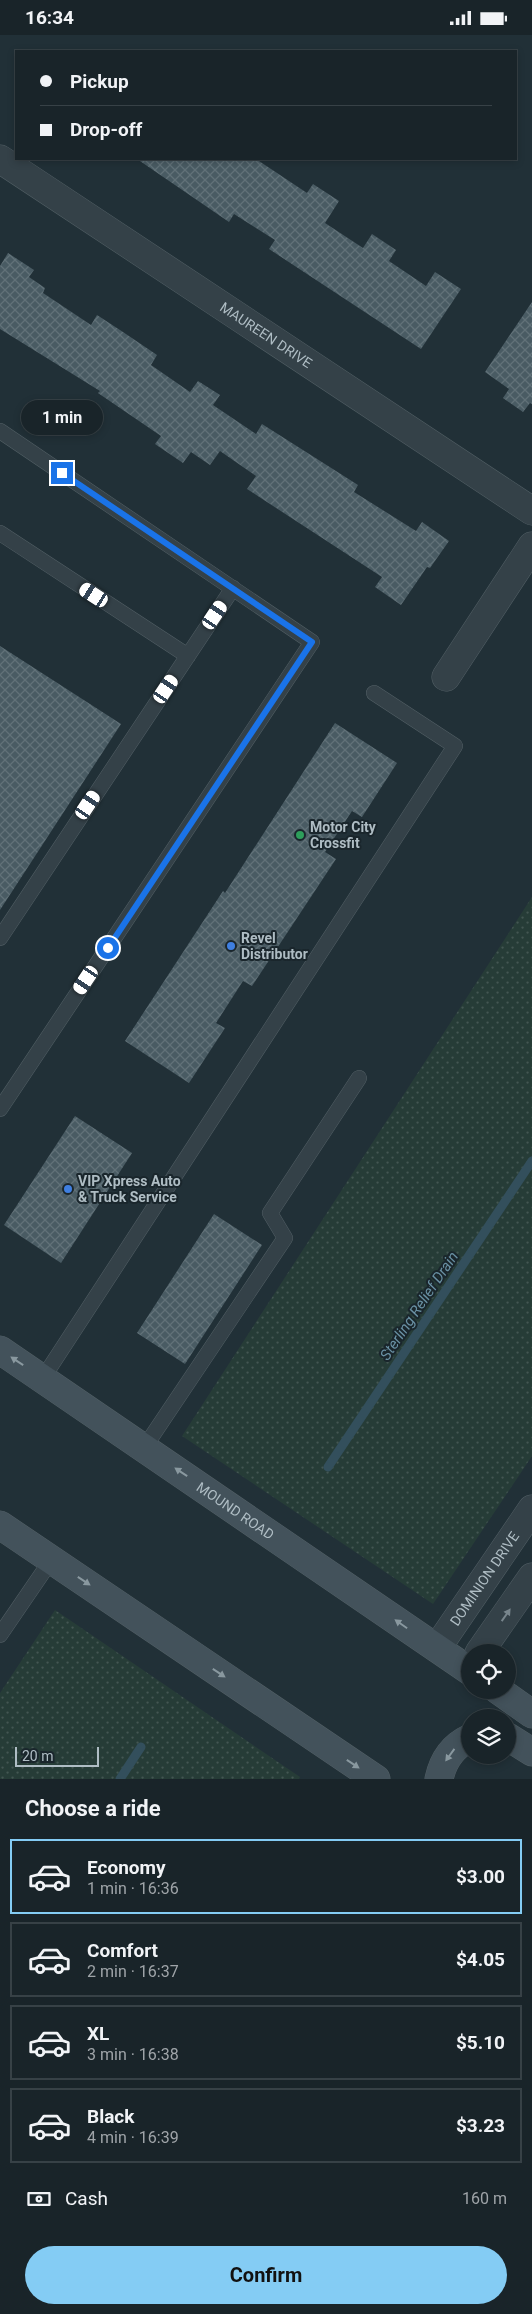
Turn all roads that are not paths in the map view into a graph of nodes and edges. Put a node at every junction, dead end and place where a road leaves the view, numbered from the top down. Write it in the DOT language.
graph roads {
  1 [pos="0,159"];
  2 [pos="0,431"];
  3 [pos="532,511"];
  4 [pos="0,533"];
  5 [pos="532,546"];
  6 [pos="233,588"];
  7 [pos="188,656"];
  8 [pos="446,677"];
  9 [pos="374,693"];
  10 [pos="0,938"];
  11 [pos="359,1079"];
  12 [pos="0,1109"];
  13 [pos="0,1350"];
  14 [pos="43,1379"];
  15 [pos="144,1448"];
  16 [pos="532,1509"];
  17 [pos="0,1525"];
  18 [pos="52,1559"];
  19 [pos="532,1577"];
  20 [pos="0,1635"];
  21 [pos="486,1644"];
  22 [pos="437,1648"];
  23 [pos="461,1660"];
  24 [pos="504,1699"];
  25 [pos="524,1731"];
  26 [pos="461,1744"];
  27 [pos="376,1779"];
  28 [pos="439,1779"];
  1 -- 3 [label="street, MAUREEN DRIVE"];
  2 -- 6 [label="lane"];
  4 -- 7 [label="lane"];
  5 -- 8 [label="street"];
  6 -- 7 [label="lane"];
  6 -- 12 [label="lane"];
  7 -- 10 [label="lane"];
  9 -- 14 [label="lane"];
  11 -- 15 [label="lane"];
  14 -- 13 [label="main road, MOUND ROAD, one-way"];
  14 -- 15 [label="main road, MOUND ROAD"];
  22 -- 15 [label="main road, MOUND ROAD, one-way"];
  16 -- 22 [label="street, DOMINION DRIVE"];
  17 -- 18 [label="main road"];
  18 -- 20 [label="lane"];
  18 -- 27 [label="main road, one-way"];
  21 -- 19 [label="street, one-way"];
  22 -- 23 [label="main road, MOUND ROAD"];
  24 -- 25 [label="main road"];
  26 -- 28 [label="main road, one-way"];
}
